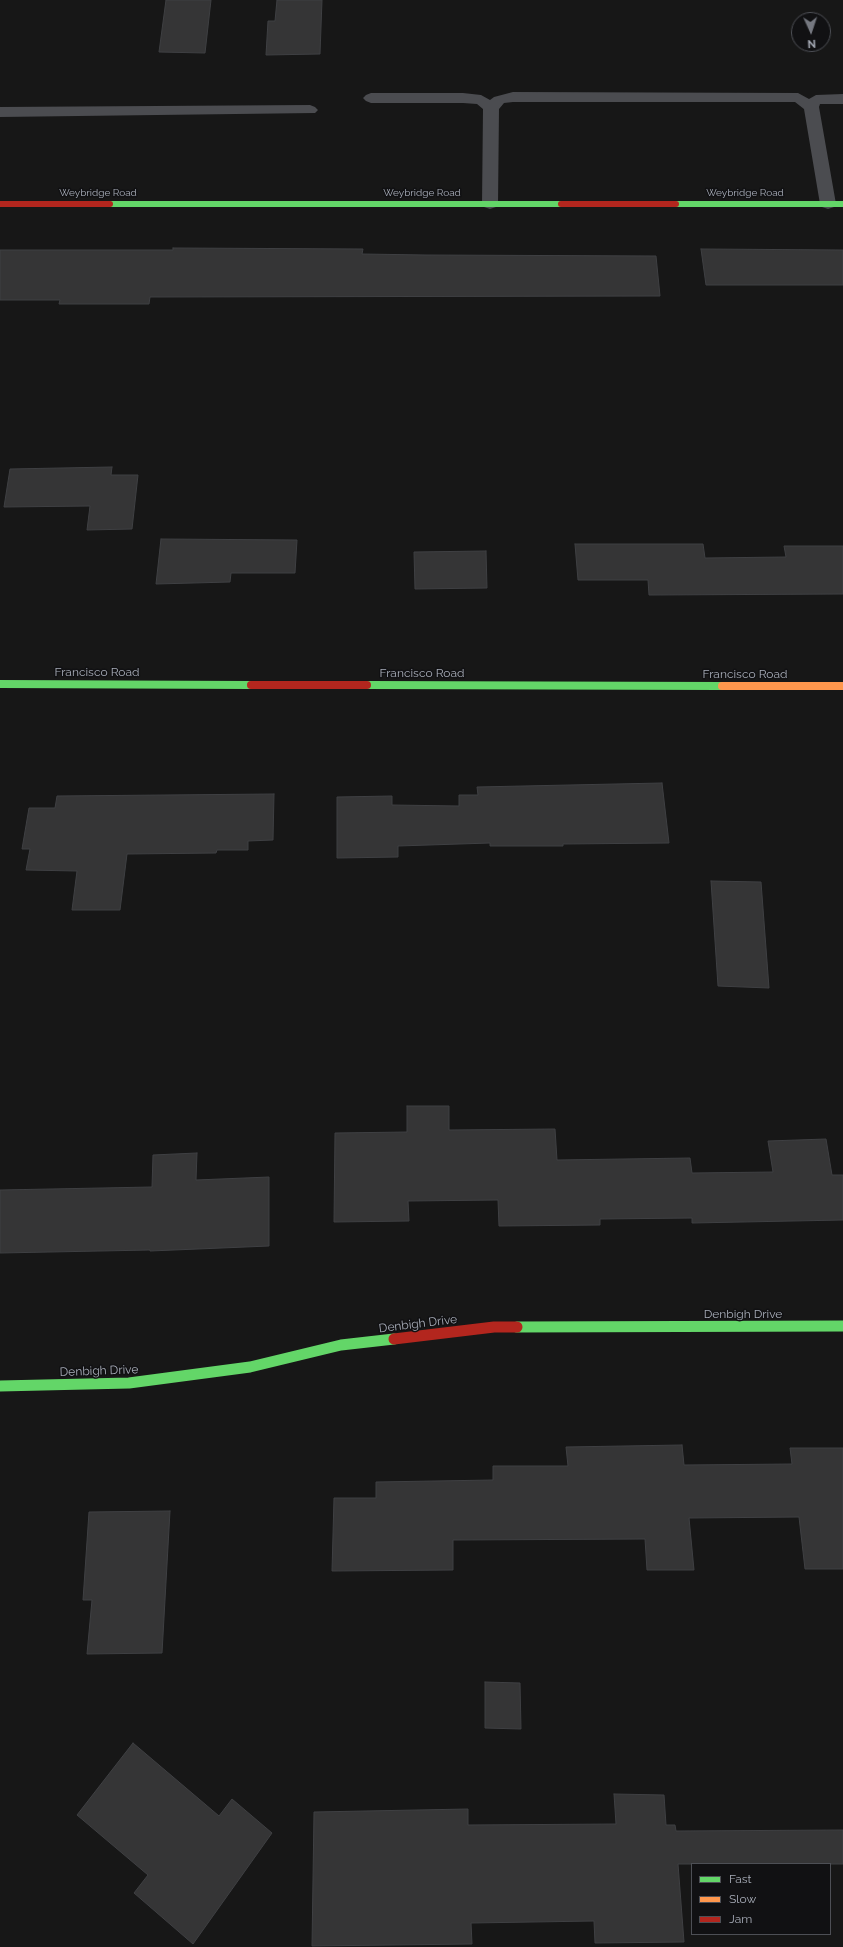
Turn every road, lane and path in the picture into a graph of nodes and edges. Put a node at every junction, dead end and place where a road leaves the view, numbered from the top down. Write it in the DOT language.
graph roads {
  1 [pos="371,98"];
  2 [pos="843,99"];
  3 [pos="811,107"];
  4 [pos="491,108"];
  5 [pos="310,110"];
  6 [pos="0,112"];
  7 [pos="0,204"];
  8 [pos="490,204"];
  9 [pos="828,204"];
  10 [pos="843,204"];
  11 [pos="0,684"];
  12 [pos="843,686"];
  13 [pos="843,1326"];
  14 [pos="0,1386"];
  1 -- 4 [label="lane"];
  2 -- 3 [label="lane"];
  3 -- 4 [label="lane"];
  3 -- 9 [label="lane"];
  4 -- 8 [label="lane"];
  5 -- 6 [label="lane"];
  7 -- 8 [label="street, Weybridge Road"];
  8 -- 9 [label="street, Weybridge Road"];
  9 -- 10 [label="street, Weybridge Road"];
  11 -- 12 [label="street, Francisco Road"];
  13 -- 14 [label="street, Denbigh Drive"];
}
